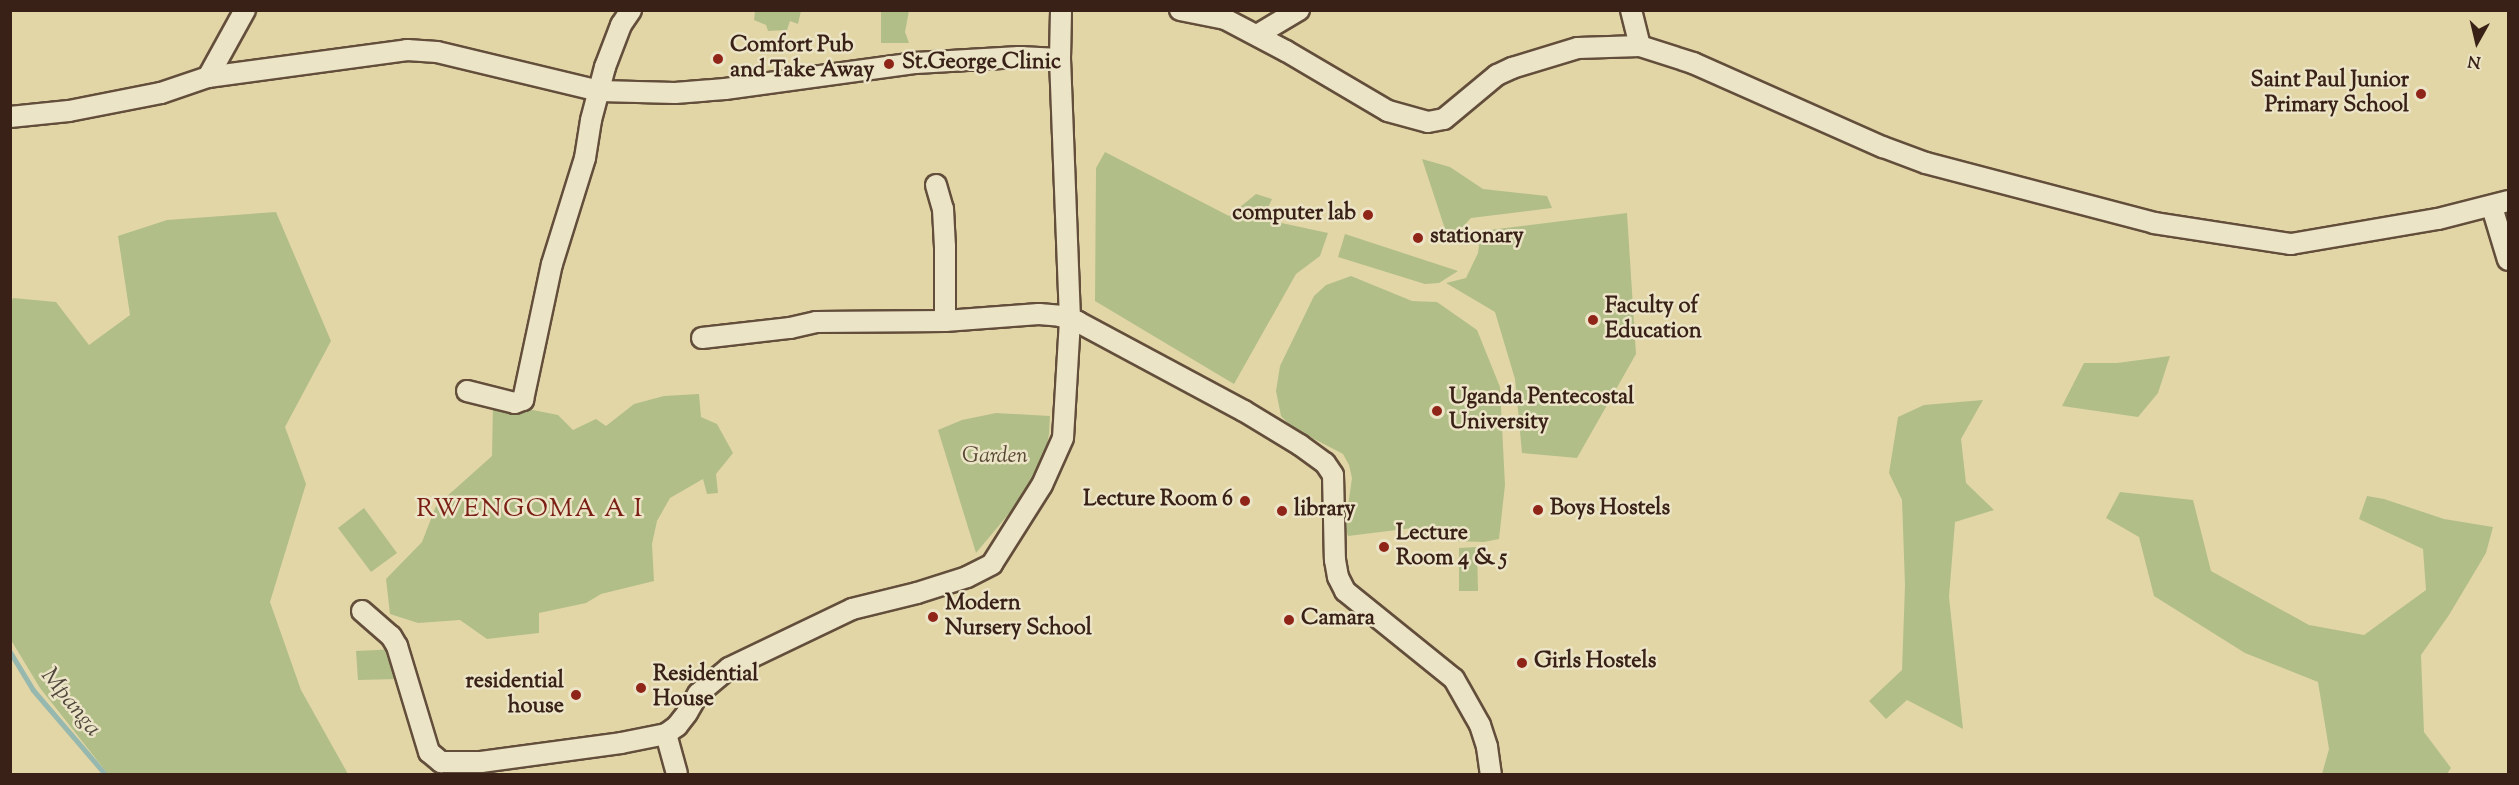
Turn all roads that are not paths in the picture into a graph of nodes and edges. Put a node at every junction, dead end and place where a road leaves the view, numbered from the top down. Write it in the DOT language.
graph roads {
  1 [pos="245,10"];
  2 [pos="631,10"];
  3 [pos="1061,10"];
  4 [pos="1180,10"];
  5 [pos="1299,10"];
  6 [pos="1631,10"];
  7 [pos="1257,35"];
  8 [pos="1640,46"];
  9 [pos="1059,59"];
  10 [pos="208,77"];
  11 [pos="600,91"];
  12 [pos="10,117"];
  13 [pos="936,185"];
  14 [pos="2500,204"];
  15 [pos="2508,261"];
  16 [pos="1070,319"];
  17 [pos="945,321"];
  18 [pos="702,338"];
  19 [pos="467,391"];
  20 [pos="362,610"];
  21 [pos="666,734"];
  22 [pos="676,774"];
  23 [pos="1491,774"];
  1 -- 10 [label="street"];
  2 -- 11 [label="street"];
  3 -- 9 [label="street"];
  4 -- 7 [label="street"];
  5 -- 7 [label="street"];
  6 -- 8 [label="street"];
  7 -- 8 [label="street"];
  8 -- 14 [label="street"];
  9 -- 11 [label="street"];
  9 -- 16 [label="street"];
  10 -- 11 [label="street"];
  10 -- 12 [label="street"];
  11 -- 19 [label="street"];
  13 -- 17 [label="street"];
  14 -- 15 [label="street"];
  16 -- 17 [label="street"];
  16 -- 21 [label="street"];
  16 -- 23 [label="street"];
  17 -- 18 [label="street"];
  20 -- 21 [label="street"];
  21 -- 22 [label="street"];
}
